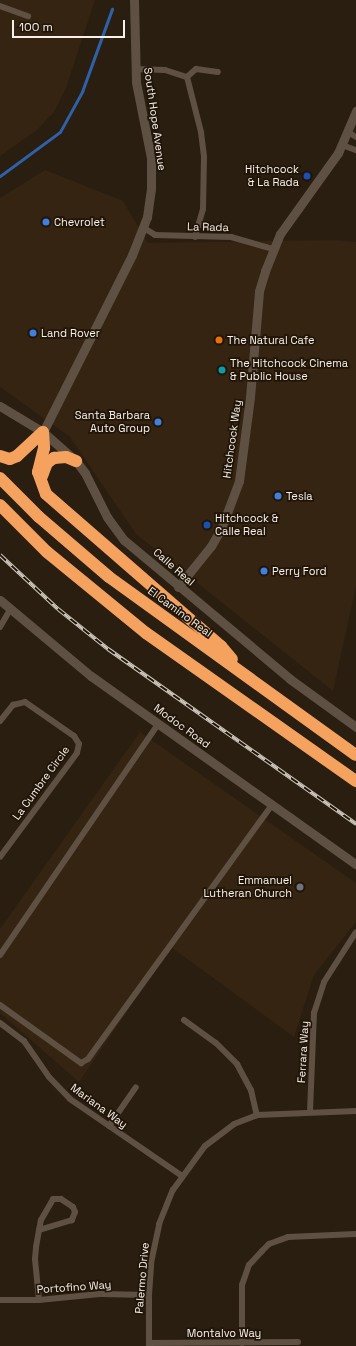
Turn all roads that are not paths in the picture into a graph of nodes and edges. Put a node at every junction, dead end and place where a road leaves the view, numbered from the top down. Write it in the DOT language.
graph roads {
  1 [pos="134,0"];
  2 [pos="0,6"];
  3 [pos="28,16"];
  4 [pos="135,69"];
  5 [pos="218,72"];
  6 [pos="187,77"];
  7 [pos="356,111"];
  8 [pos="348,132"];
  9 [pos="356,138"];
  10 [pos="342,145"];
  11 [pos="356,150"];
  12 [pos="144,228"];
  13 [pos="195,236"];
  14 [pos="273,249"];
  15 [pos="0,406"];
  16 [pos="43,432"];
  17 [pos="0,456"];
  18 [pos="76,461"];
  19 [pos="0,478"];
  20 [pos="40,483"];
  21 [pos="0,505"];
  22 [pos="178,587"];
  23 [pos="0,600"];
  24 [pos="10,610"];
  25 [pos="0,627"];
  26 [pos="245,675"];
  27 [pos="0,721"];
  28 [pos="158,724"];
  29 [pos="356,727"];
  30 [pos="356,755"];
  31 [pos="356,781"];
  32 [pos="272,805"];
  33 [pos="0,857"];
  34 [pos="356,864"];
  35 [pos="356,932"];
  36 [pos="0,955"];
  37 [pos="0,1005"];
  38 [pos="184,1020"];
  39 [pos="0,1023"];
  40 [pos="136,1087"];
  41 [pos="356,1111"];
  42 [pos="310,1112"];
  43 [pos="257,1115"];
  44 [pos="109,1126"];
  45 [pos="182,1176"];
  46 [pos="39,1230"];
  47 [pos="356,1234"];
  48 [pos="149,1295"];
  49 [pos="0,1300"];
  50 [pos="38,1300"];
  51 [pos="298,1342"];
  52 [pos="242,1343"];
  53 [pos="149,1345"];
  1 -- 4 [label="street, South Hope Avenue"];
  2 -- 3 [label="street"];
  4 -- 6 [label="street"];
  4 -- 12 [label="street, South Hope Avenue"];
  5 -- 6 [label="street"];
  6 -- 13 [label="street"];
  7 -- 8 [label="street, Hitchcock Way"];
  8 -- 9 [label="street"];
  8 -- 10 [label="street, Hitchcock Way"];
  10 -- 11 [label="street"];
  10 -- 14 [label="street, Hitchcock Way"];
  12 -- 13 [label="street, La Rada"];
  12 -- 16 [label="street, South Hope Avenue"];
  13 -- 14 [label="street, La Rada"];
  14 -- 22 [label="street, Hitchcock Way"];
  15 -- 16 [label="street, Calle Real"];
  16 -- 17 [label="highway"];
  16 -- 18 [label="street, Calle Real"];
  16 -- 20 [label="highway"];
  18 -- 20 [label="highway"];
  18 -- 22 [label="street, Calle Real"];
  19 -- 26 [label="highway, El Camino Real"];
  20 -- 26 [label="highway"];
  21 -- 31 [label="highway"];
  22 -- 29 [label="street, Calle Real"];
  23 -- 24 [label="street, Modoc Road"];
  24 -- 25 [label="street"];
  24 -- 28 [label="street, Modoc Road"];
  26 -- 30 [label="highway, El Camino Real"];
  27 -- 33 [label="street, La Cumbre Circle"];
  28 -- 32 [label="street, Modoc Road"];
  28 -- 36 [label="street"];
  32 -- 34 [label="street, Modoc Road"];
  32 -- 37 [label="street"];
  35 -- 42 [label="street, Ferrara Way"];
  38 -- 43 [label="street"];
  39 -- 44 [label="street, Mariana Way"];
  40 -- 44 [label="street"];
  41 -- 42 [label="street, Palermo Drive"];
  42 -- 43 [label="street, Palermo Drive"];
  43 -- 45 [label="street, Palermo Drive"];
  44 -- 45 [label="street, Mariana Way"];
  45 -- 48 [label="street, Palermo Drive"];
  46 -- 46 [label="street"];
  46 -- 50 [label="street"];
  47 -- 52 [label="street"];
  48 -- 50 [label="street, Portofino Way"];
  48 -- 53 [label="street, Palermo Drive"];
  49 -- 50 [label="street, Portofino Way"];
  51 -- 52 [label="street, Montalvo Way"];
  52 -- 53 [label="street, Montalvo Way"];
}
